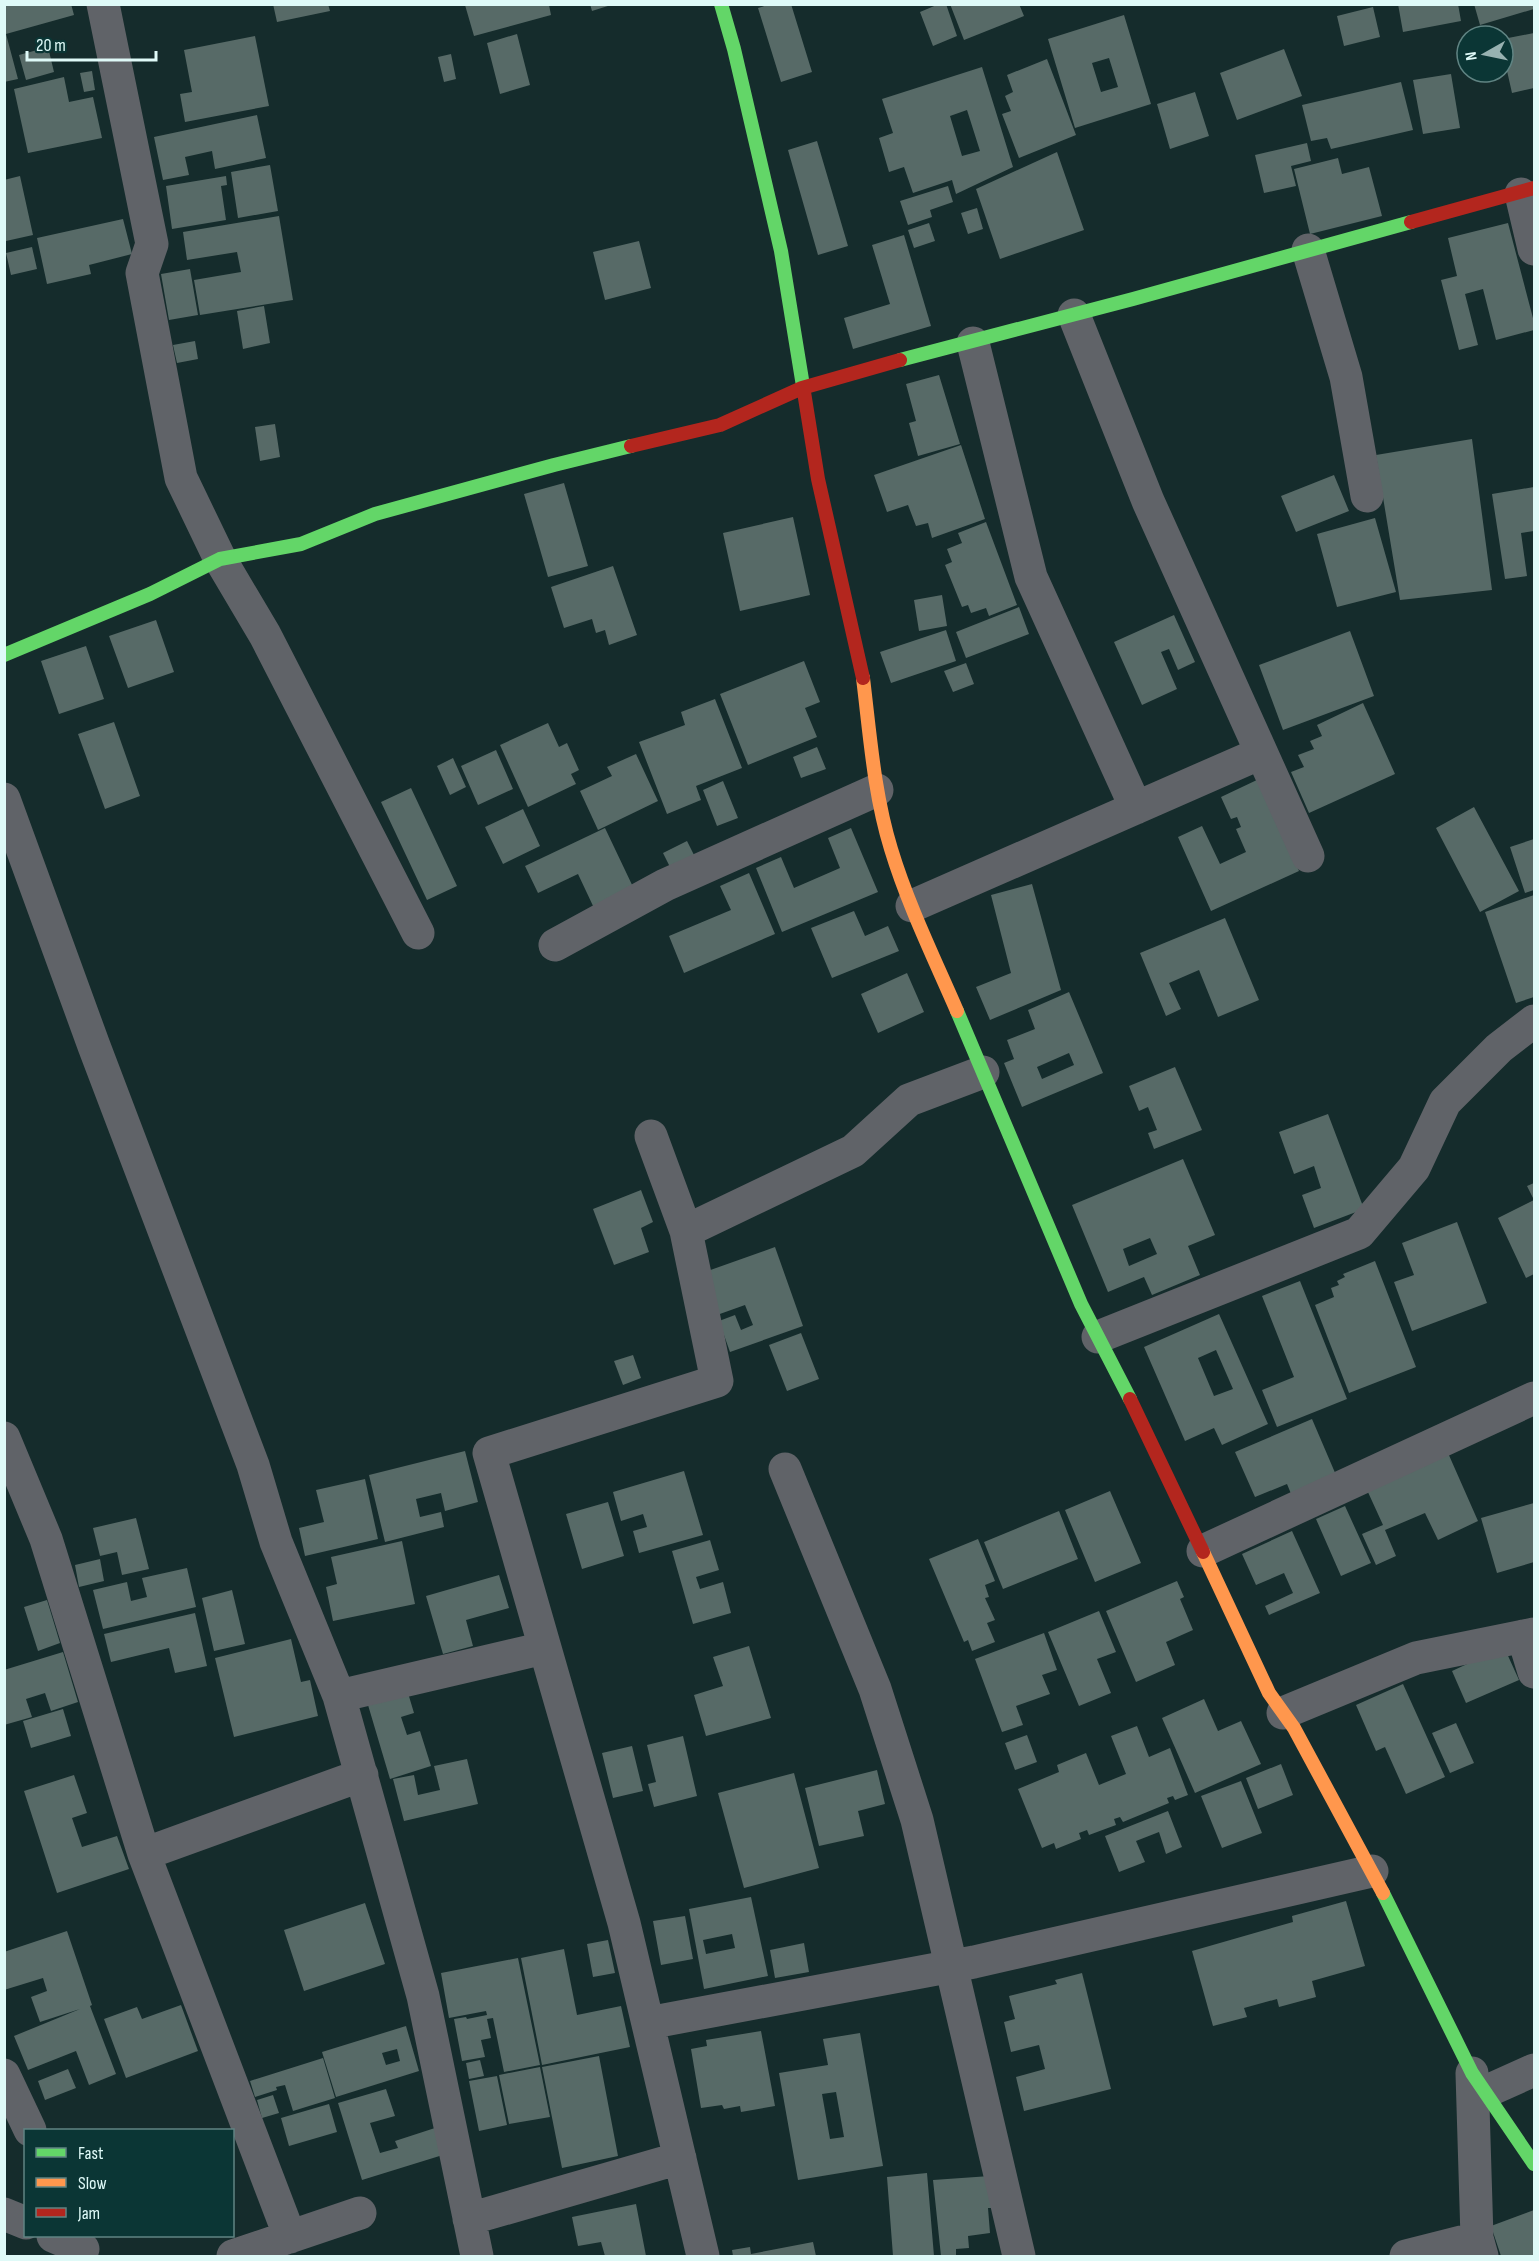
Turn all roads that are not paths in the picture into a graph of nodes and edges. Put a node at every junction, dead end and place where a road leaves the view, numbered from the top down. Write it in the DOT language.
graph roads {
  1 [pos="103,4"];
  2 [pos="721,4"];
  3 [pos="1528,191"];
  4 [pos="1534,249"];
  5 [pos="1308,250"];
  6 [pos="1074,315"];
  7 [pos="973,343"];
  8 [pos="802,388"];
  9 [pos="1367,496"];
  10 [pos="220,559"];
  11 [pos="4,655"];
  12 [pos="1261,753"];
  13 [pos="877,790"];
  14 [pos="4,799"];
  15 [pos="1136,808"];
  16 [pos="1308,856"];
  17 [pos="912,906"];
  18 [pos="418,933"];
  19 [pos="555,945"];
  20 [pos="1534,1021"];
  21 [pos="983,1072"];
  22 [pos="651,1136"];
  23 [pos="686,1231"];
  24 [pos="1098,1337"];
  25 [pos="1534,1398"];
  26 [pos="4,1438"];
  27 [pos="785,1469"];
  28 [pos="1203,1551"];
  29 [pos="1529,1635"];
  30 [pos="544,1648"];
  31 [pos="1534,1672"];
  32 [pos="339,1696"];
  33 [pos="1283,1713"];
  34 [pos="362,1775"];
  35 [pos="144,1854"];
  36 [pos="1372,1871"];
  37 [pos="952,1966"];
  38 [pos="648,2023"];
  39 [pos="1534,2070"];
  40 [pos="4,2075"];
  41 [pos="1478,2082"];
  42 [pos="30,2129"];
  43 [pos="680,2158"];
  44 [pos="1534,2164"];
  45 [pos="360,2213"];
  46 [pos="4,2214"];
  47 [pos="470,2219"];
  48 [pos="24,2222"];
  49 [pos="58,2237"];
  50 [pos="290,2237"];
  51 [pos="82,2247"];
  52 [pos="1480,2247"];
  53 [pos="234,2256"];
  54 [pos="477,2256"];
  55 [pos="702,2256"];
  56 [pos="1019,2256"];
  57 [pos="1406,2256"];
  1 -- 10 [label="street"];
  2 -- 8 [label="street"];
  3 -- 4 [label="street"];
  3 -- 5 [label="street"];
  5 -- 6 [label="street"];
  5 -- 9 [label="street"];
  6 -- 7 [label="street"];
  6 -- 12 [label="street"];
  7 -- 8 [label="street"];
  7 -- 15 [label="street"];
  8 -- 10 [label="street"];
  8 -- 13 [label="street"];
  10 -- 11 [label="street"];
  10 -- 18 [label="street"];
  12 -- 15 [label="street"];
  12 -- 16 [label="street"];
  13 -- 17 [label="street"];
  13 -- 19 [label="street"];
  14 -- 32 [label="street"];
  15 -- 17 [label="street"];
  17 -- 21 [label="street"];
  20 -- 24 [label="street"];
  21 -- 23 [label="street"];
  21 -- 24 [label="street"];
  22 -- 23 [label="street"];
  23 -- 30 [label="street"];
  24 -- 28 [label="street"];
  25 -- 28 [label="street"];
  26 -- 35 [label="street"];
  27 -- 37 [label="street"];
  28 -- 33 [label="street"];
  29 -- 31 [label="street"];
  29 -- 33 [label="street"];
  30 -- 32 [label="street"];
  30 -- 38 [label="street"];
  32 -- 34 [label="street"];
  33 -- 36 [label="street"];
  34 -- 35 [label="street"];
  34 -- 47 [label="street"];
  35 -- 50 [label="street"];
  36 -- 37 [label="street"];
  36 -- 41 [label="street"];
  37 -- 38 [label="street"];
  37 -- 56 [label="street"];
  38 -- 43 [label="street"];
  39 -- 41 [label="street"];
  40 -- 42 [label="street"];
  41 -- 44 [label="street"];
  41 -- 52 [label="street"];
  43 -- 47 [label="street"];
  43 -- 55 [label="street"];
  45 -- 50 [label="street"];
  46 -- 48 [label="street"];
  47 -- 54 [label="street"];
  49 -- 51 [label="street"];
  50 -- 53 [label="street"];
  52 -- 57 [label="street"];
}
